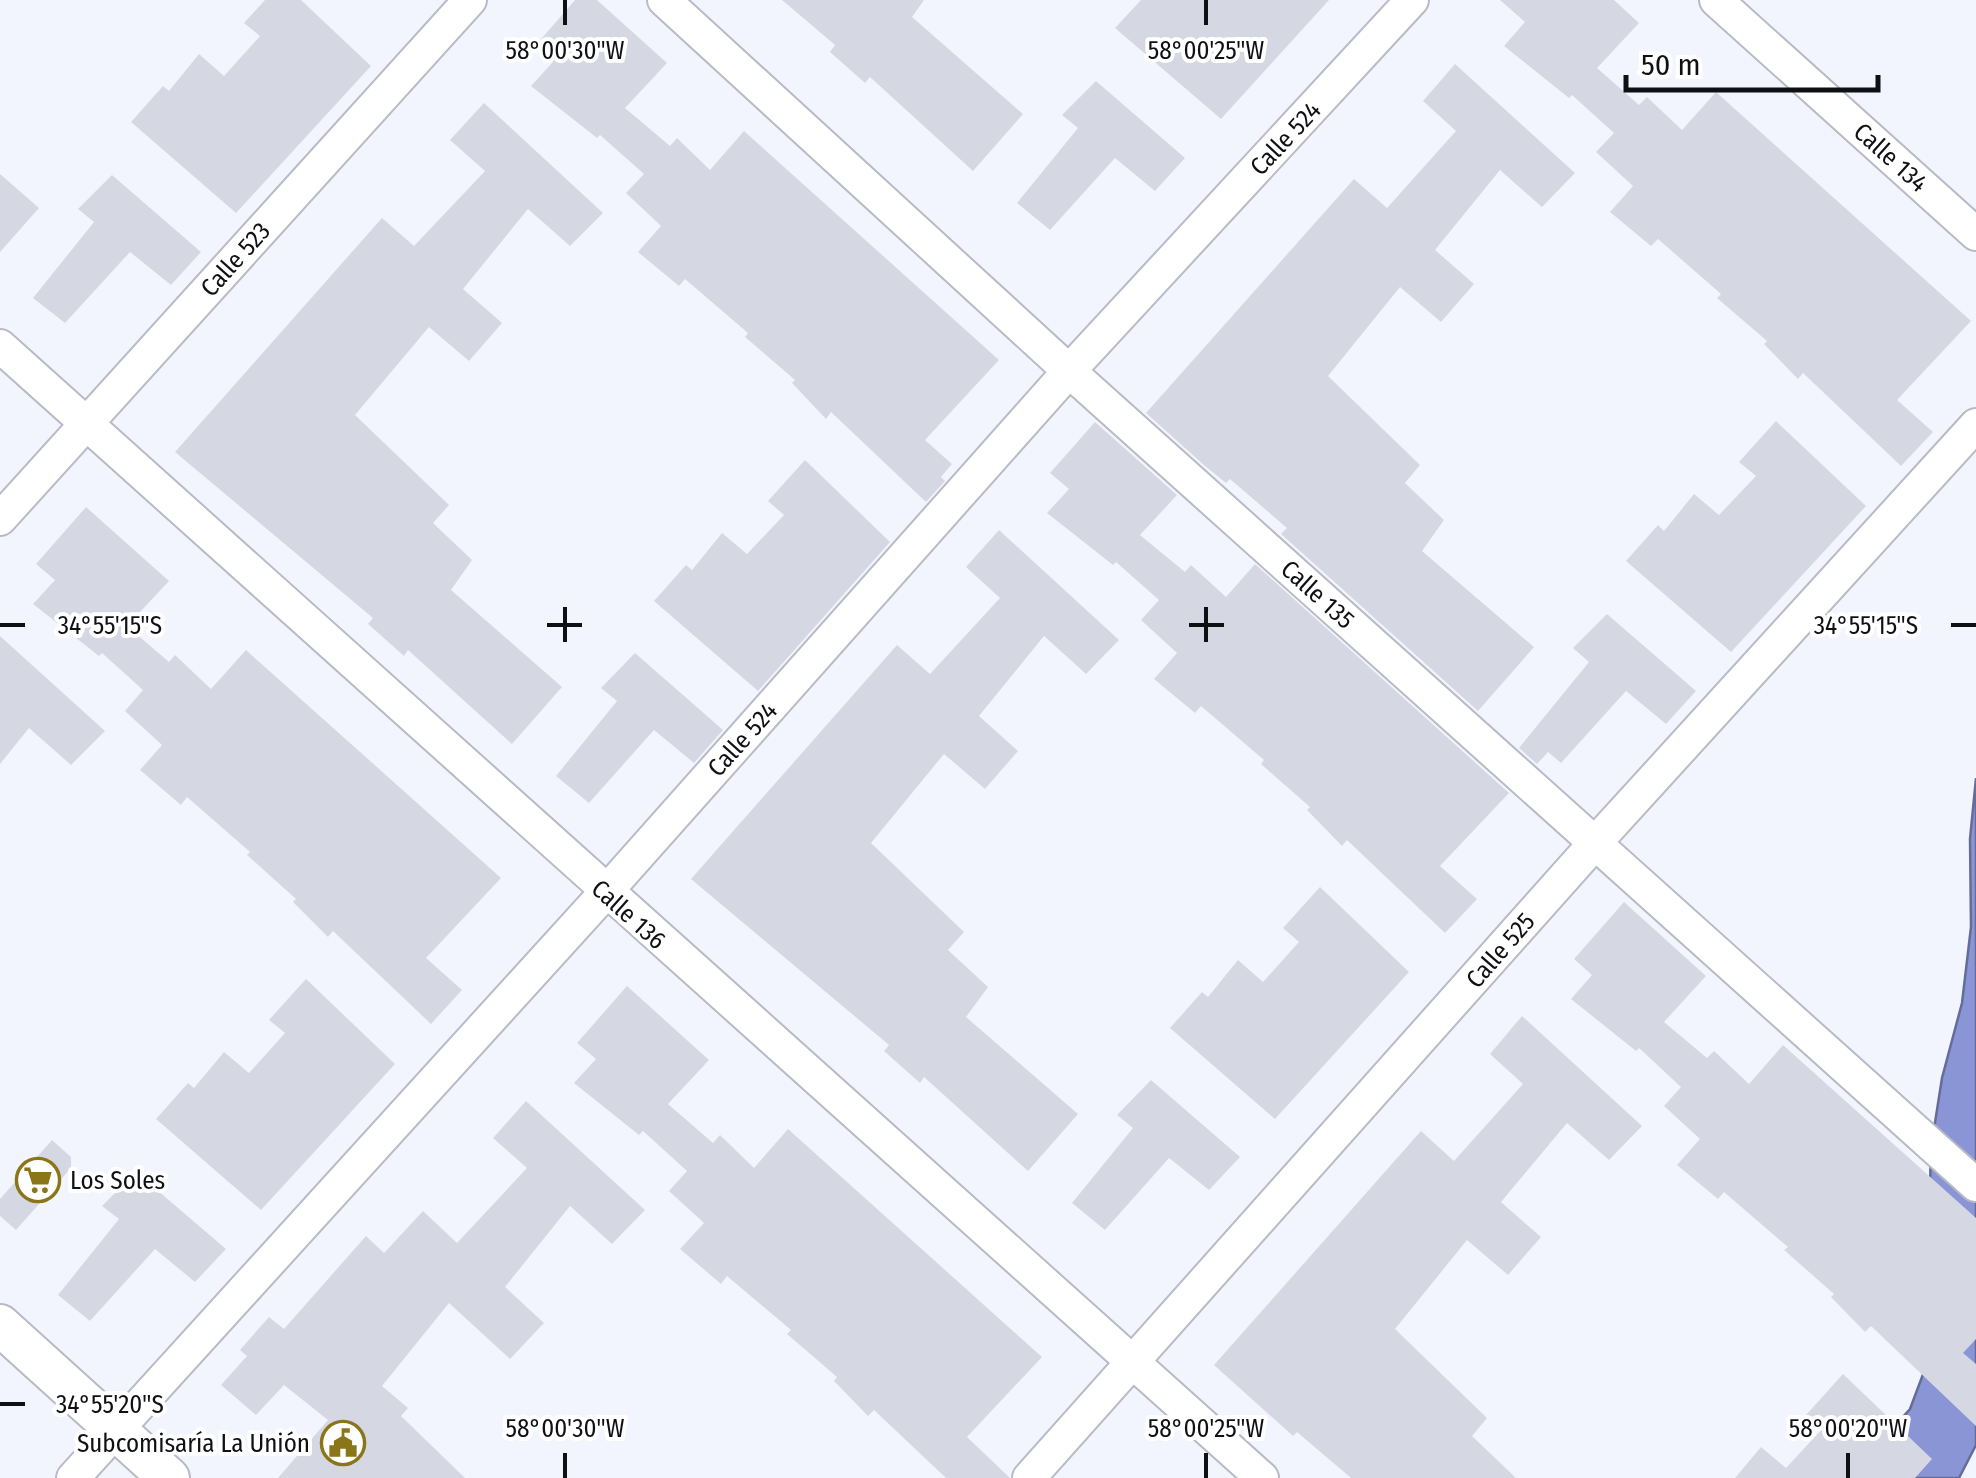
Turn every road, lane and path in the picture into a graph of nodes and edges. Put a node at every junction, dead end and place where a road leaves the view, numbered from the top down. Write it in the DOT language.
graph roads {
  1 [pos="470,0"];
  2 [pos="664,0"];
  3 [pos="1412,0"];
  4 [pos="1716,0"];
  5 [pos="1976,234"];
  6 [pos="0,346"];
  7 [pos="1070,371"];
  8 [pos="86,424"];
  9 [pos="1976,425"];
  10 [pos="0,519"];
  11 [pos="1594,843"];
  12 [pos="605,893"];
  13 [pos="1976,1185"];
  14 [pos="0,1325"];
  15 [pos="1134,1364"];
  16 [pos="115,1430"];
  17 [pos="72,1478"];
  18 [pos="169,1478"];
  19 [pos="1029,1478"];
  20 [pos="1262,1478"];
  1 -- 8 [label="street, Calle 523"];
  2 -- 7 [label="street, Calle 135"];
  3 -- 7 [label="street, Calle 524"];
  4 -- 5 [label="street, Calle 134"];
  6 -- 8 [label="street, Calle 136"];
  7 -- 11 [label="street, Calle 135"];
  7 -- 12 [label="street, Calle 524"];
  8 -- 10 [label="street, Calle 523"];
  8 -- 12 [label="street, Calle 136"];
  9 -- 11 [label="street, Calle 525"];
  11 -- 13 [label="street, Calle 135"];
  11 -- 15 [label="street, Calle 525"];
  12 -- 15 [label="street, Calle 136"];
  12 -- 16 [label="street, Calle 524"];
  14 -- 16 [label="street"];
  15 -- 19 [label="street, Calle 525"];
  15 -- 20 [label="street, Calle 136"];
  16 -- 17 [label="street, Calle 524"];
  16 -- 18 [label="street"];
}
